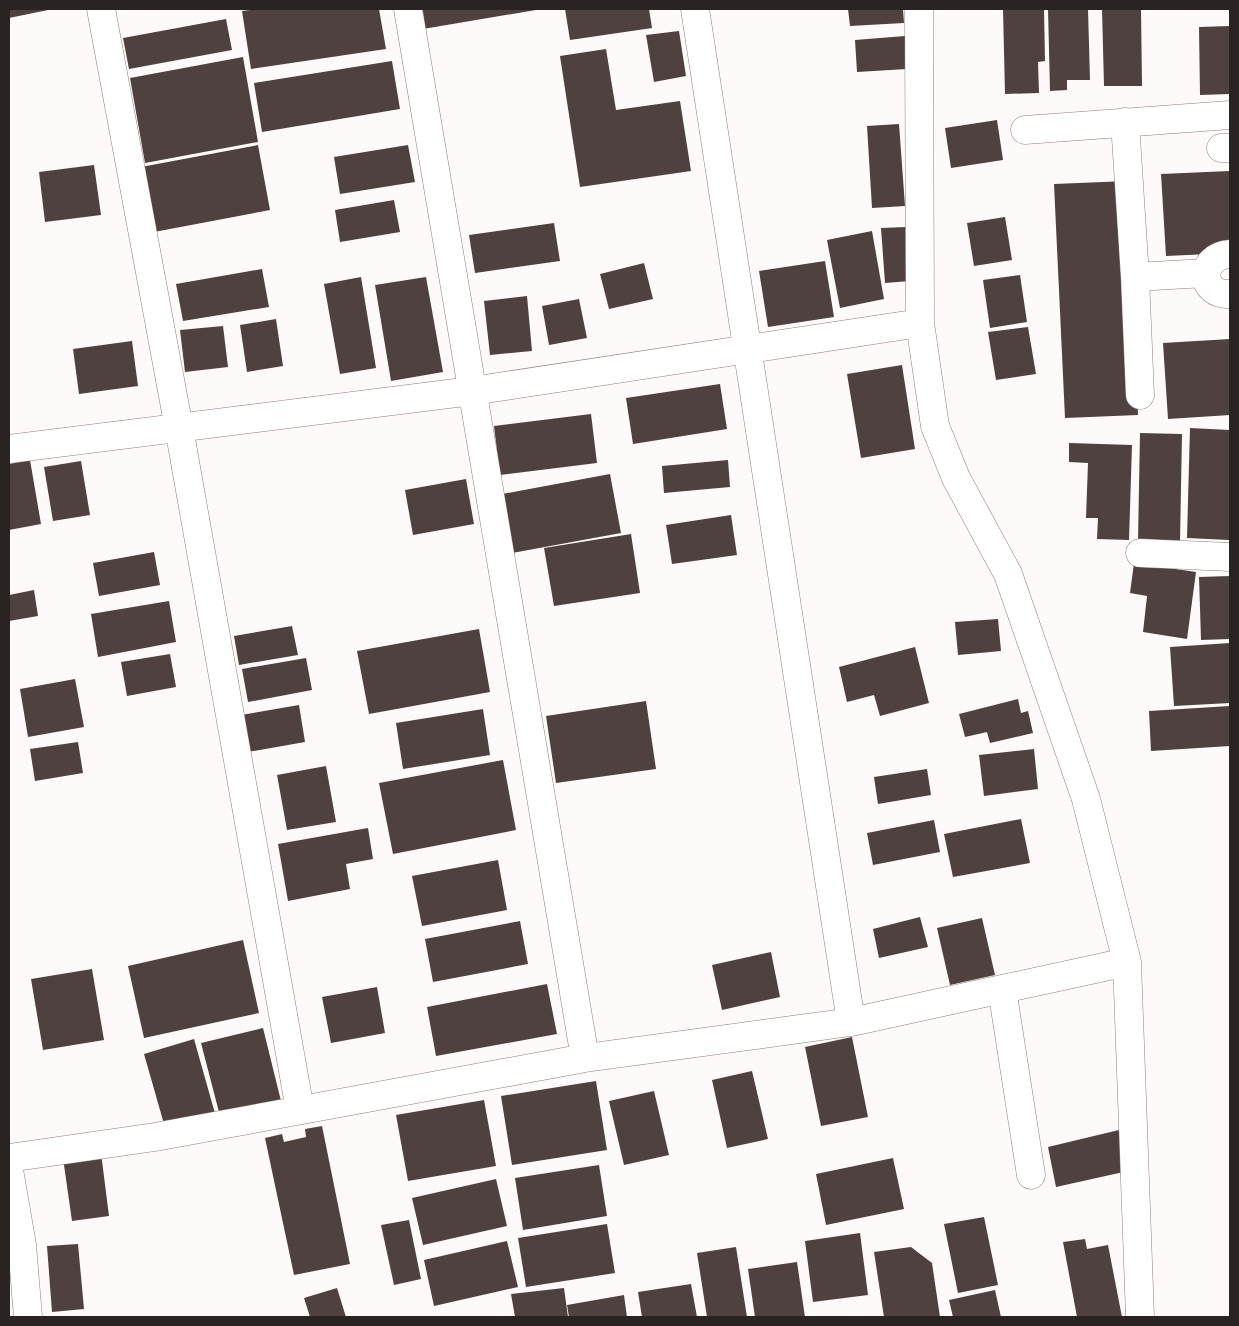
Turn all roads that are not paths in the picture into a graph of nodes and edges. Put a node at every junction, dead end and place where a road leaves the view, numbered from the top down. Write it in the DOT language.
graph roads {
  1 [pos="102,9"];
  2 [pos="408,9"];
  3 [pos="695,9"];
  4 [pos="919,9"];
  5 [pos="1230,115"];
  6 [pos="1125,122"];
  7 [pos="1024,130"];
  8 [pos="1230,254"];
  9 [pos="1206,273"];
  10 [pos="1135,277"];
  11 [pos="1230,294"];
  12 [pos="920,323"];
  13 [pos="746,350"];
  14 [pos="472,391"];
  15 [pos="1140,395"];
  16 [pos="178,428"];
  17 [pos="9,449"];
  18 [pos="1140,553"];
  19 [pos="1230,557"];
  20 [pos="1127,962"];
  21 [pos="1002,989"];
  22 [pos="851,1022"];
  23 [pos="585,1058"];
  24 [pos="300,1110"];
  25 [pos="9,1158"];
  26 [pos="9,1170"];
  27 [pos="1031,1174"];
  28 [pos="15,1247"];
  29 [pos="28,1317"];
  30 [pos="1140,1317"];
  1 -- 16 [label="street"];
  2 -- 14 [label="street"];
  3 -- 13 [label="street"];
  4 -- 12 [label="street"];
  5 -- 6 [label="street"];
  6 -- 7 [label="street"];
  6 -- 10 [label="street"];
  8 -- 9 [label="street"];
  9 -- 10 [label="street"];
  9 -- 11 [label="street"];
  10 -- 15 [label="street"];
  12 -- 13 [label="street"];
  12 -- 20 [label="street"];
  13 -- 14 [label="street"];
  13 -- 22 [label="street"];
  14 -- 16 [label="street"];
  14 -- 23 [label="street"];
  16 -- 17 [label="street"];
  16 -- 24 [label="street"];
  18 -- 19 [label="street"];
  20 -- 21 [label="street"];
  20 -- 30 [label="street"];
  21 -- 22 [label="street"];
  21 -- 27 [label="street"];
  22 -- 23 [label="street"];
  23 -- 24 [label="street"];
  24 -- 25 [label="street"];
  26 -- 28 [label="street"];
  28 -- 29 [label="street"];
}
